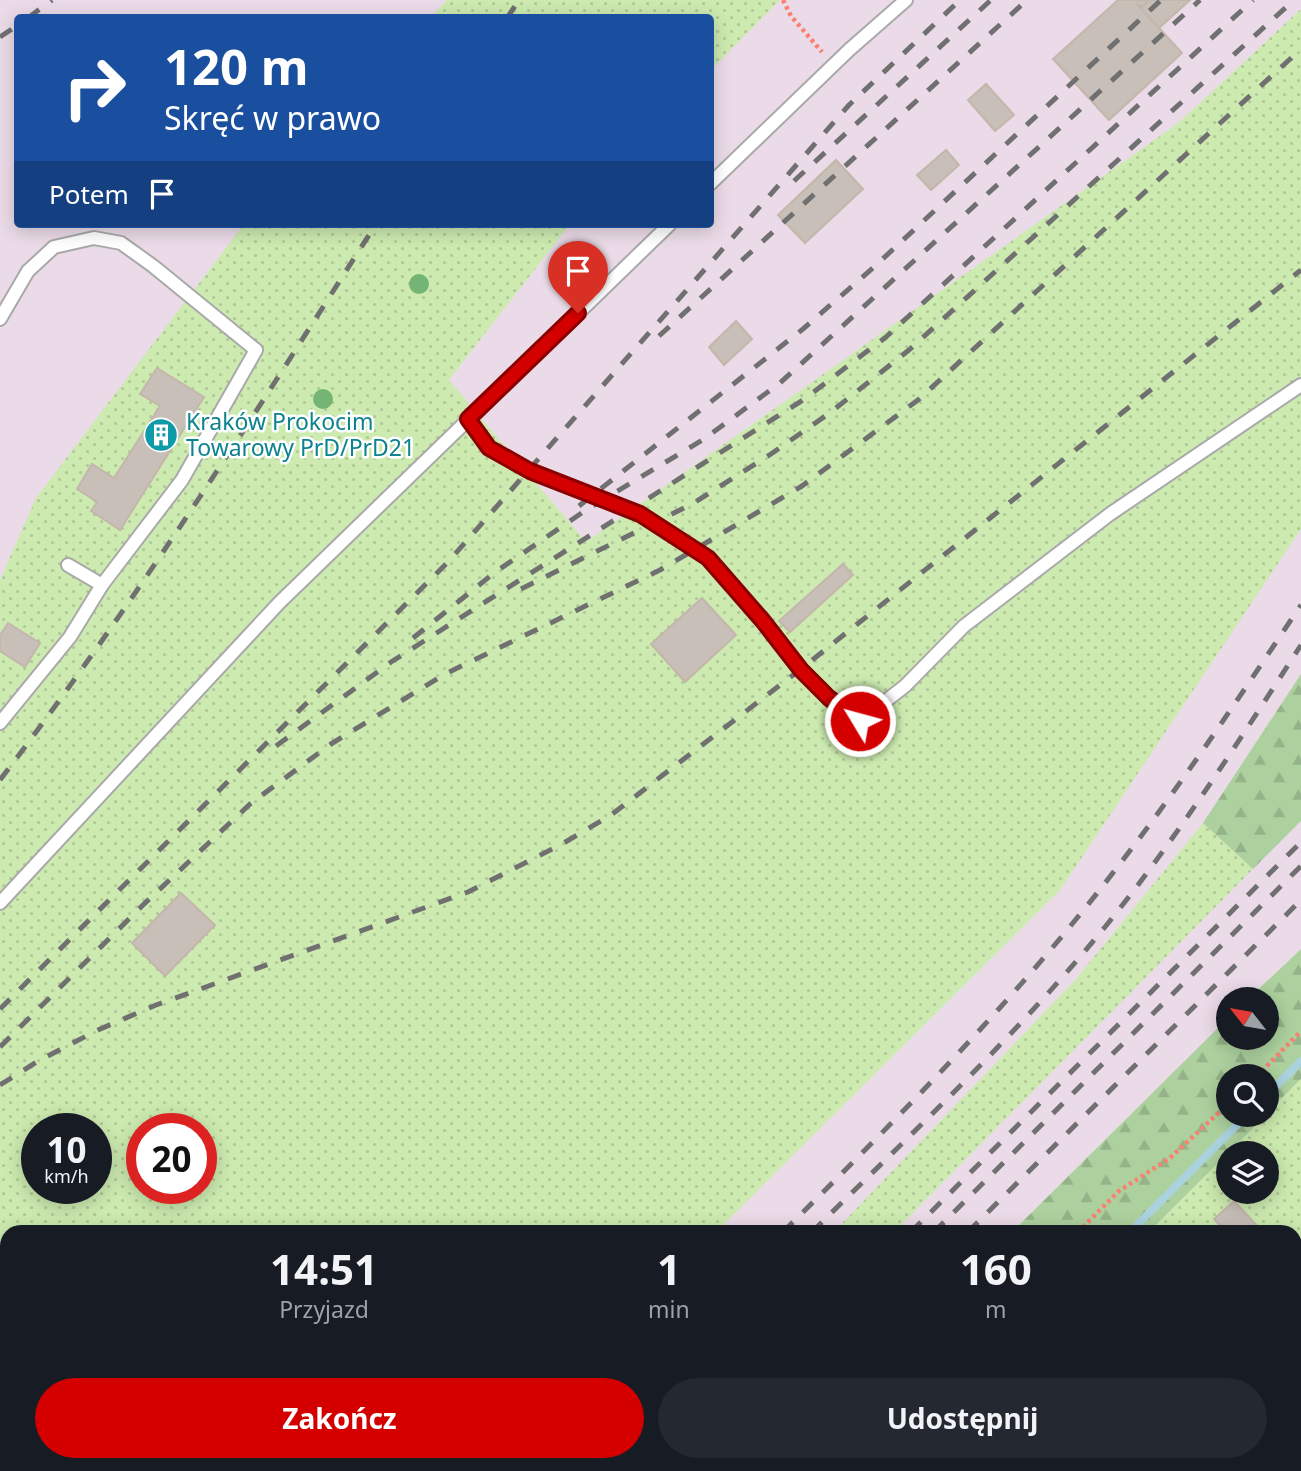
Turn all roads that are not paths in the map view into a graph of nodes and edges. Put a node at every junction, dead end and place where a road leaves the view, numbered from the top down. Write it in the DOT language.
graph roads {
  1 [pos="906,0"];
  2 [pos="714,180"];
  3 [pos="666,228"];
  4 [pos="0,319"];
  5 [pos="1301,386"];
  6 [pos="468,419"];
  7 [pos="68,565"];
  8 [pos="102,586"];
  9 [pos="0,723"];
  10 [pos="0,903"];
  1 -- 2 [label="lane"];
  3 -- 6 [label="lane"];
  4 -- 8 [label="lane"];
  5 -- 6 [label="lane"];
  6 -- 10 [label="lane"];
  7 -- 8 [label="lane"];
  8 -- 9 [label="lane"];
}
